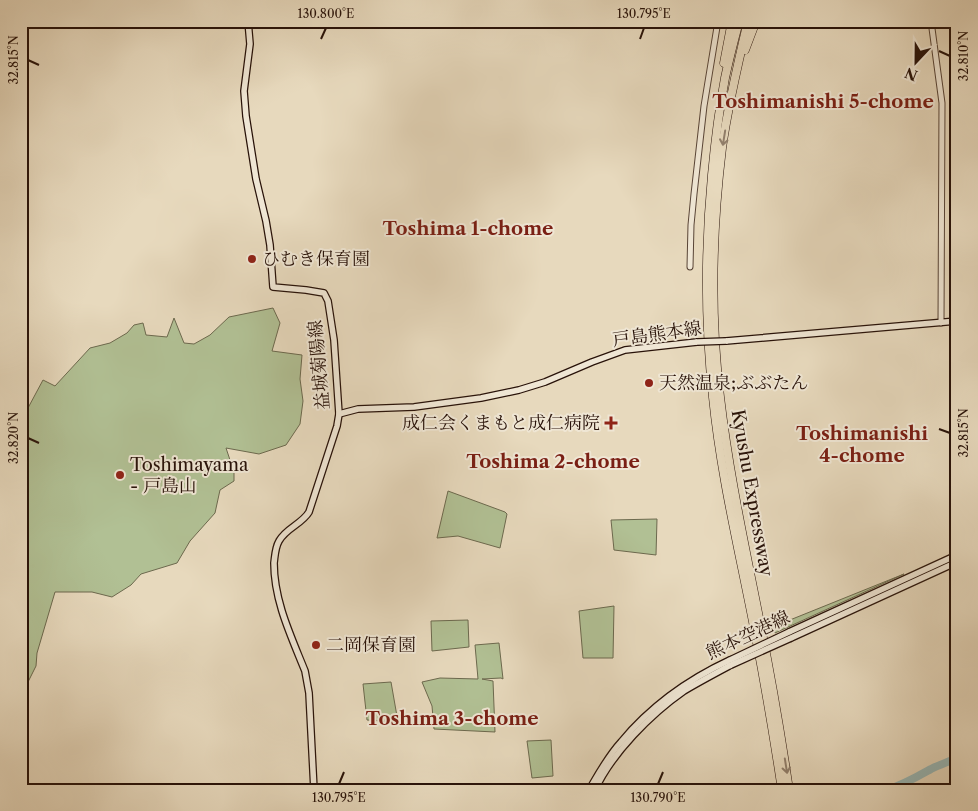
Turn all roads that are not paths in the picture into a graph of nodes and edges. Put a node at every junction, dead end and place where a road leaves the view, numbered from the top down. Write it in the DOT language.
graph roads {
  1 [pos="248,21"];
  2 [pos="718,21"];
  3 [pos="732,21"];
  4 [pos="739,21"];
  5 [pos="748,21"];
  6 [pos="756,21"];
  7 [pos="931,21"];
  8 [pos="736,75"];
  9 [pos="715,147"];
  10 [pos="690,267"];
  11 [pos="957,321"];
  12 [pos="941,323"];
  13 [pos="339,414"];
  14 [pos="957,555"];
  15 [pos="957,562"];
  16 [pos="790,635"];
  17 [pos="731,662"];
  18 [pos="314,790"];
  19 [pos="589,790"];
  20 [pos="595,790"];
  21 [pos="782,790"];
  22 [pos="789,790"];
  1 -- 13 [label="main road, 益城菊陽線"];
  2 -- 10 [label="street"];
  3 -- 9 [label="highway"];
  4 -- 9 [label="highway, Kyushu Expressway"];
  5 -- 8 [label="highway, Kyushu Expressway"];
  6 -- 8 [label="highway"];
  7 -- 12 [label="street"];
  8 -- 22 [label="highway, Kyushu Expressway, one-way"];
  9 -- 21 [label="highway, Kyushu Expressway"];
  11 -- 12 [label="main road, 戸島熊本線"];
  12 -- 13 [label="main road, 戸島熊本線, bridge"];
  13 -- 18 [label="main road, 益城菊陽線"];
  14 -- 16 [label="main road, 熊本空港線"];
  15 -- 16 [label="main road, 熊本空港線"];
  16 -- 17 [label="main road, 熊本空港線, bridge"];
  17 -- 19 [label="main road, 熊本空港線"];
  17 -- 20 [label="main road, 熊本空港線"];
}
